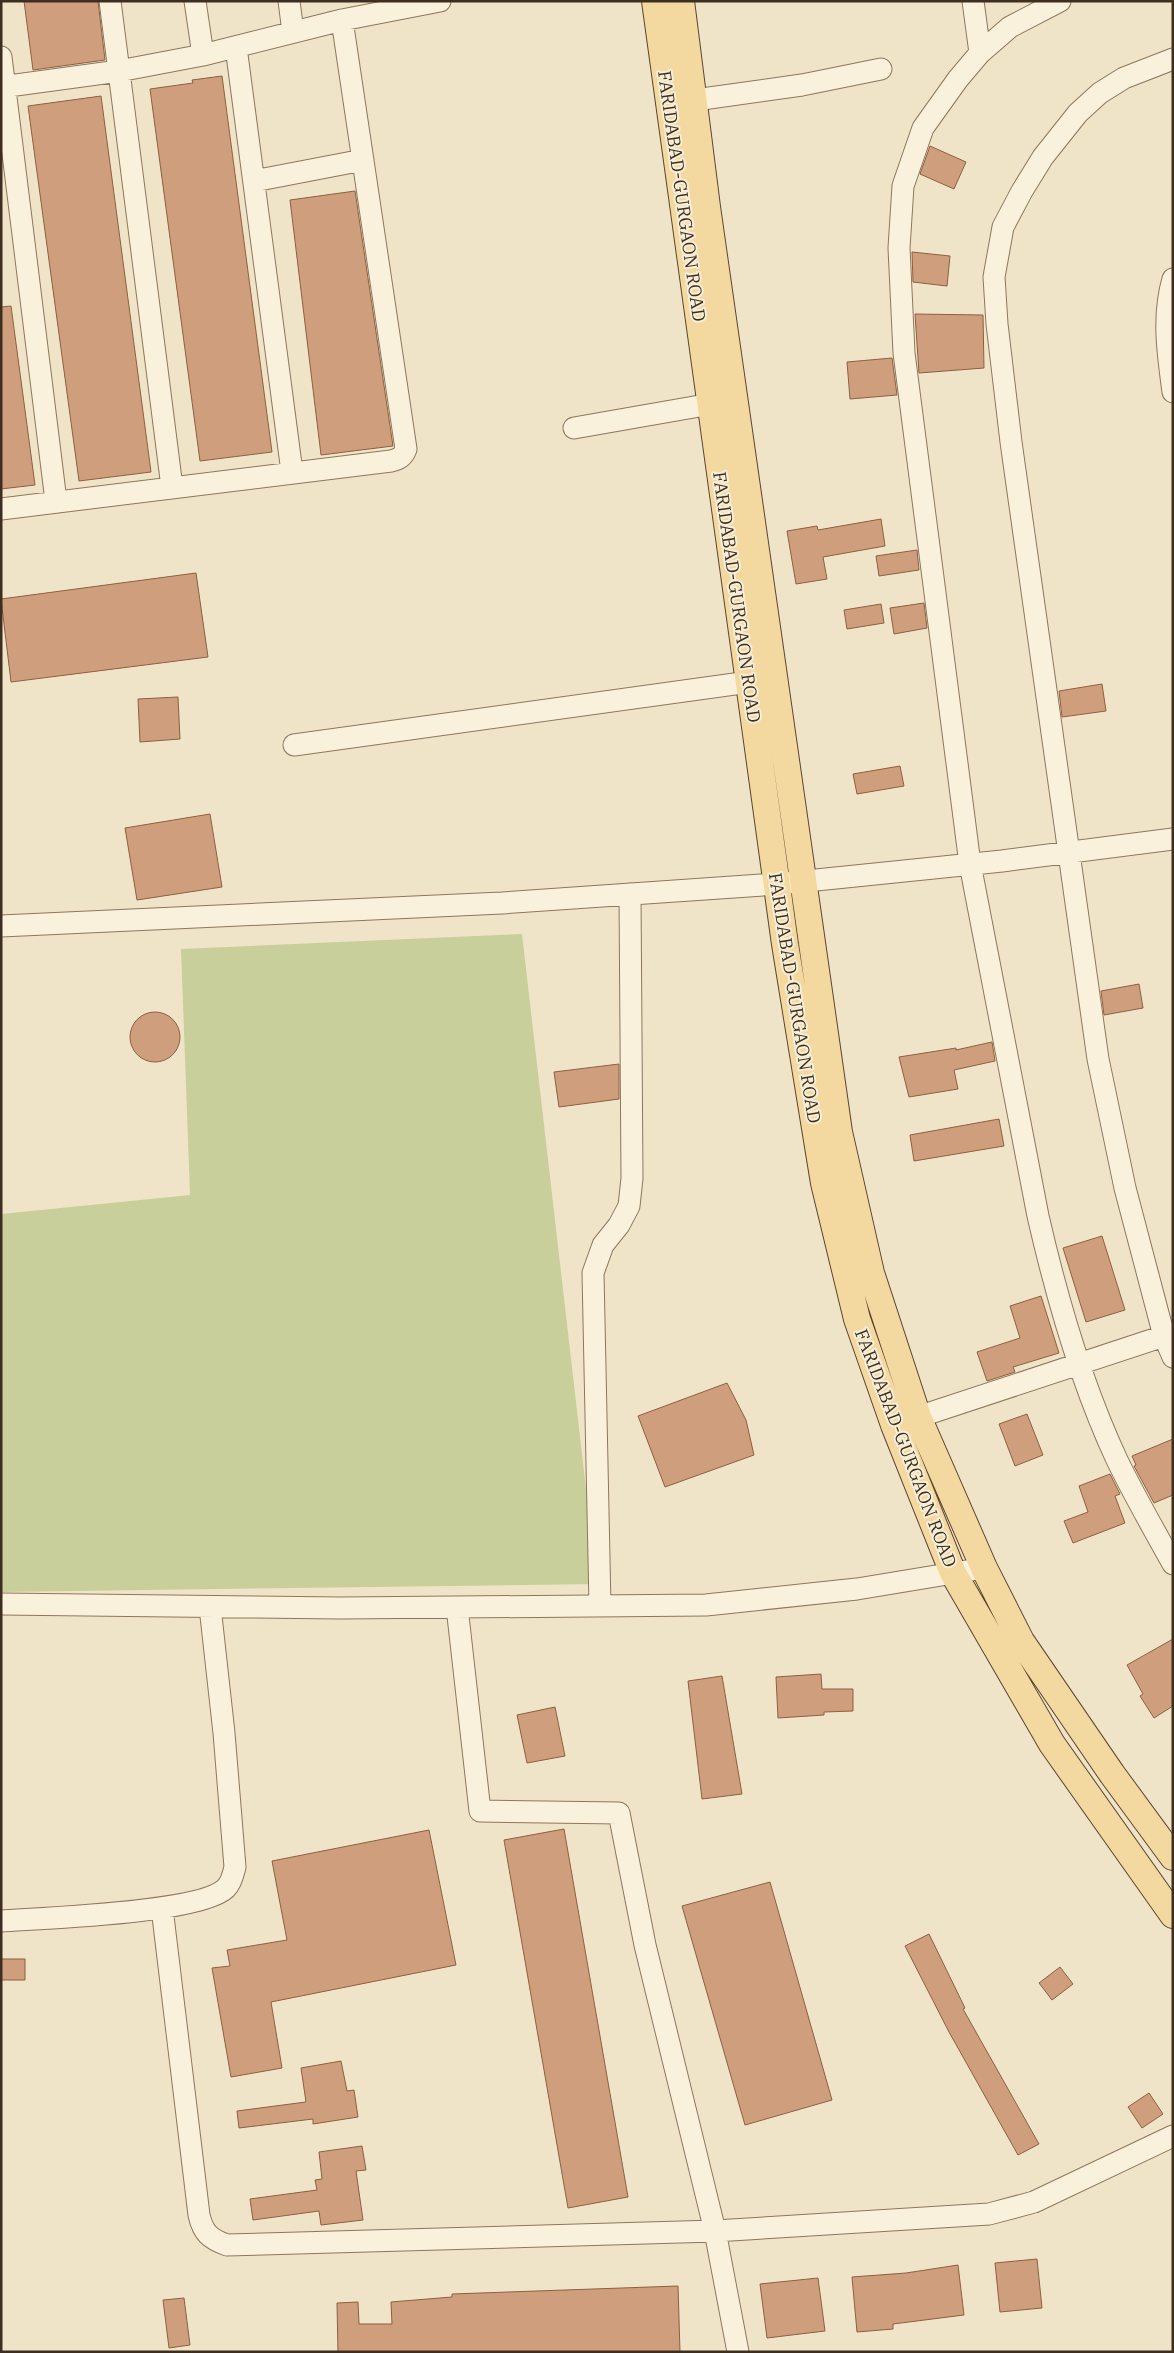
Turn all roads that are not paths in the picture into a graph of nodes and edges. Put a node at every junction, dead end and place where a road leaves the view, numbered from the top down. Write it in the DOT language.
graph roads {
  1 [pos="110,1"];
  2 [pos="195,1"];
  3 [pos="288,1"];
  4 [pos="440,1"];
  5 [pos="655,1"];
  6 [pos="682,1"];
  7 [pos="972,1"];
  8 [pos="1060,1"];
  9 [pos="409,5"];
  10 [pos="342,20"];
  11 [pos="293,32"];
  12 [pos="236,47"];
  13 [pos="980,53"];
  14 [pos="203,55"];
  15 [pos="1,57"];
  16 [pos="1173,59"];
  17 [pos="881,69"];
  18 [pos="119,71"];
  19 [pos="3,87"];
  20 [pos="694,100"];
  21 [pos="362,160"];
  22 [pos="254,181"];
  23 [pos="1173,279"];
  24 [pos="1173,392"];
  25 [pos="711,404"];
  26 [pos="574,428"];
  27 [pos="292,472"];
  28 [pos="172,487"];
  29 [pos="56,501"];
  30 [pos="1,509"];
  31 [pos="749,682"];
  32 [pos="294,745"];
  33 [pos="1173,839"];
  34 [pos="1068,851"];
  35 [pos="970,864"];
  36 [pos="802,881"];
  37 [pos="777,884"];
  38 [pos="630,894"];
  39 [pos="1,926"];
  40 [pos="1168,1335"];
  41 [pos="1173,1357"];
  42 [pos="1078,1364"];
  43 [pos="918,1417"];
  44 [pos="1173,1564"];
  45 [pos="984,1568"];
  46 [pos="953,1573"];
  47 [pos="1,1604"];
  48 [pos="600,1606"];
  49 [pos="210,1607"];
  50 [pos="457,1607"];
  51 [pos="1173,1857"];
  52 [pos="162,1908"];
  53 [pos="1173,1916"];
  54 [pos="1,1921"];
  55 [pos="1173,2136"];
  56 [pos="715,2231"];
  57 [pos="738,2352"];
  1 -- 18 [label="street"];
  2 -- 14 [label="street"];
  3 -- 11 [label="street"];
  4 -- 9 [label="street"];
  5 -- 25 [label="main road, FARIDABAD-GURGAON ROAD"];
  6 -- 20 [label="main road, FARIDABAD-GURGAON ROAD"];
  7 -- 13 [label="street"];
  8 -- 13 [label="street"];
  9 -- 10 [label="street"];
  10 -- 11 [label="street"];
  10 -- 21 [label="street"];
  11 -- 12 [label="street"];
  12 -- 14 [label="street"];
  12 -- 22 [label="street"];
  13 -- 35 [label="street"];
  14 -- 18 [label="street"];
  15 -- 19 [label="street"];
  16 -- 34 [label="street"];
  17 -- 20 [label="street"];
  18 -- 19 [label="street"];
  18 -- 28 [label="street"];
  19 -- 29 [label="street"];
  20 -- 36 [label="main road, FARIDABAD-GURGAON ROAD"];
  21 -- 22 [label="street"];
  21 -- 27 [label="street"];
  22 -- 27 [label="street"];
  23 -- 24 [label="street"];
  25 -- 26 [label="street"];
  25 -- 31 [label="main road, FARIDABAD-GURGAON ROAD"];
  27 -- 28 [label="street"];
  28 -- 29 [label="street"];
  29 -- 30 [label="street"];
  31 -- 32 [label="street"];
  31 -- 37 [label="main road, FARIDABAD-GURGAON ROAD"];
  33 -- 34 [label="street"];
  34 -- 35 [label="street"];
  34 -- 40 [label="street"];
  35 -- 36 [label="street"];
  35 -- 42 [label="street"];
  36 -- 37 [label="street"];
  36 -- 43 [label="main road, FARIDABAD-GURGAON ROAD"];
  37 -- 38 [label="street"];
  37 -- 46 [label="main road, FARIDABAD-GURGAON ROAD"];
  38 -- 39 [label="street"];
  38 -- 48 [label="street"];
  40 -- 41 [label="street"];
  40 -- 42 [label="street"];
  42 -- 43 [label="street"];
  42 -- 44 [label="street"];
  43 -- 45 [label="main road, FARIDABAD-GURGAON ROAD"];
  45 -- 46 [label="street"];
  45 -- 51 [label="main road, FARIDABAD-GURGAON ROAD"];
  46 -- 48 [label="street"];
  46 -- 53 [label="main road, FARIDABAD-GURGAON ROAD"];
  47 -- 49 [label="street"];
  48 -- 50 [label="street"];
  49 -- 50 [label="street"];
  49 -- 52 [label="street"];
  50 -- 56 [label="street"];
  52 -- 54 [label="street"];
  52 -- 56 [label="street"];
  55 -- 56 [label="street"];
  56 -- 57 [label="street"];
}
